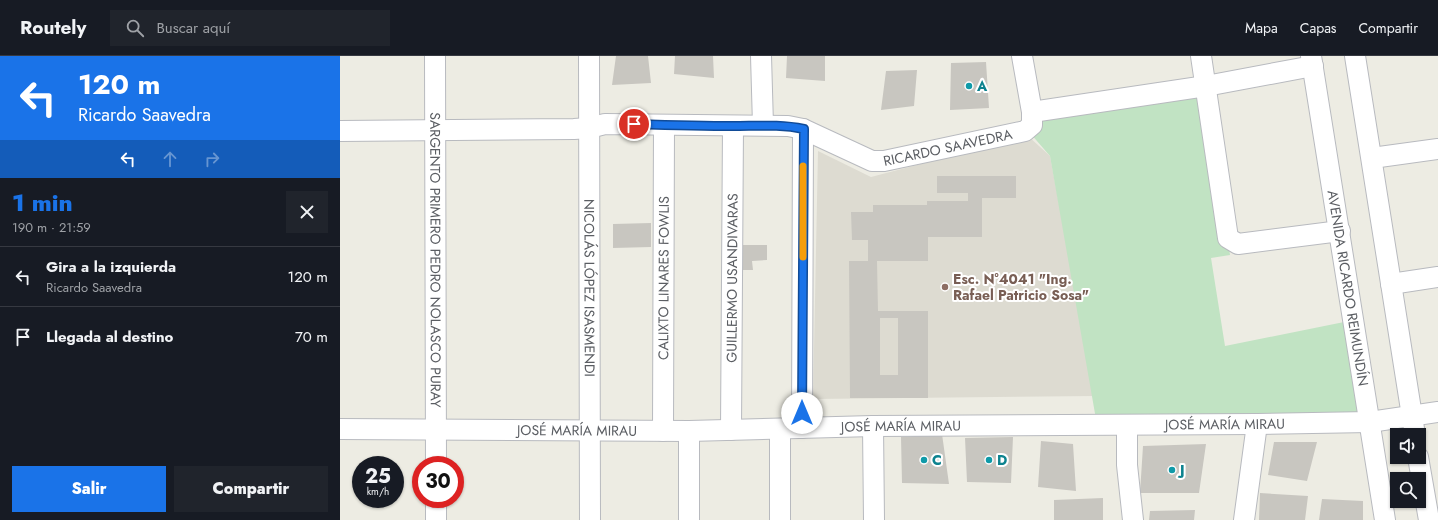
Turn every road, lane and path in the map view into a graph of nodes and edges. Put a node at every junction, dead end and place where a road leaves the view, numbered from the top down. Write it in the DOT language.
graph roads {
  1 [pos="435,56"];
  2 [pos="589,56"];
  3 [pos="761,56"];
  4 [pos="1022,56"];
  5 [pos="1201,56"];
  6 [pos="1355,56"];
  7 [pos="1312,61"];
  8 [pos="1206,86"];
  9 [pos="1032,112"];
  10 [pos="664,125"];
  11 [pos="763,125"];
  12 [pos="734,126"];
  13 [pos="589,128"];
  14 [pos="804,129"];
  15 [pos="340,131"];
  16 [pos="434,131"];
  17 [pos="1438,149"];
  18 [pos="1372,158"];
  19 [pos="1340,231"];
  20 [pos="1438,277"];
  21 [pos="1391,284"];
  22 [pos="1438,412"];
  23 [pos="1370,422"];
  24 [pos="1257,424"];
  25 [pos="1127,425"];
  26 [pos="873,426"];
  27 [pos="1413,426"];
  28 [pos="802,428"];
  29 [pos="340,429"];
  30 [pos="436,429"];
  31 [pos="780,429"];
  32 [pos="731,430"];
  33 [pos="590,431"];
  34 [pos="663,431"];
  35 [pos="689,431"];
  36 [pos="436,456"];
  37 [pos="1419,464"];
  38 [pos="436,508"];
  39 [pos="436,520"];
  40 [pos="590,520"];
  41 [pos="689,520"];
  42 [pos="780,520"];
  43 [pos="874,520"];
  44 [pos="1133,520"];
  45 [pos="1244,520"];
  46 [pos="1385,520"];
  47 [pos="1429,520"];
  1 -- 16 [label="street, SARGENTO PRIMERO PEDRO NOLASCO PURAY"];
  2 -- 13 [label="street, NICOLÁS LÓPEZ ISASMENDI"];
  3 -- 11 [label="street"];
  4 -- 9 [label="street"];
  5 -- 8 [label="street"];
  6 -- 18 [label="street"];
  7 -- 8 [label="street"];
  7 -- 19 [label="street, AVENIDA RICARDO REIMUNDÍN"];
  8 -- 9 [label="street"];
  8 -- 19 [label="street"];
  9 -- 14 [label="street, RICARDO SAAVEDRA"];
  10 -- 12 [label="street, RICARDO SAAVEDRA"];
  10 -- 13 [label="street, RICARDO SAAVEDRA"];
  10 -- 34 [label="street, CALIXTO LINARES FOWLIS"];
  11 -- 12 [label="street, RICARDO SAAVEDRA"];
  11 -- 14 [label="street, RICARDO SAAVEDRA"];
  12 -- 32 [label="street, GUILLERMO USANDIVARAS"];
  13 -- 16 [label="street, RICARDO SAAVEDRA"];
  13 -- 33 [label="street, NICOLÁS LÓPEZ ISASMENDI"];
  14 -- 28 [label="street"];
  15 -- 16 [label="street, RICARDO SAAVEDRA"];
  16 -- 30 [label="street, SARGENTO PRIMERO PEDRO NOLASCO PURAY"];
  17 -- 18 [label="street"];
  18 -- 21 [label="street"];
  19 -- 23 [label="street, AVENIDA RICARDO REIMUNDÍN"];
  20 -- 21 [label="street"];
  21 -- 27 [label="street"];
  22 -- 27 [label="street, JOSÉ MARÍA MIRAU"];
  23 -- 24 [label="street, JOSÉ MARÍA MIRAU"];
  23 -- 27 [label="street, JOSÉ MARÍA MIRAU"];
  23 -- 46 [label="street, AVENIDA RICARDO REIMUNDÍN"];
  24 -- 25 [label="street, JOSÉ MARÍA MIRAU"];
  24 -- 45 [label="street"];
  25 -- 26 [label="street, JOSÉ MARÍA MIRAU"];
  25 -- 44 [label="street"];
  26 -- 28 [label="street, JOSÉ MARÍA MIRAU"];
  26 -- 43 [label="street"];
  28 -- 31 [label="street, JOSÉ MARÍA MIRAU"];
  29 -- 30 [label="street, JOSÉ MARÍA MIRAU"];
  30 -- 33 [label="street, JOSÉ MARÍA MIRAU"];
  30 -- 36 [label="street, SARGENTO PRIMERO PEDRO NOLASCO PURAY"];
  31 -- 32 [label="street, JOSÉ MARÍA MIRAU"];
  31 -- 42 [label="street"];
  32 -- 35 [label="street, JOSÉ MARÍA MIRAU"];
  33 -- 34 [label="street, JOSÉ MARÍA MIRAU"];
  33 -- 40 [label="street, NICOLÁS LÓPEZ ISASMENDI"];
  34 -- 35 [label="street, JOSÉ MARÍA MIRAU"];
  35 -- 41 [label="street"];
  37 -- 47 [label="street"];
  38 -- 39 [label="street"];
}
